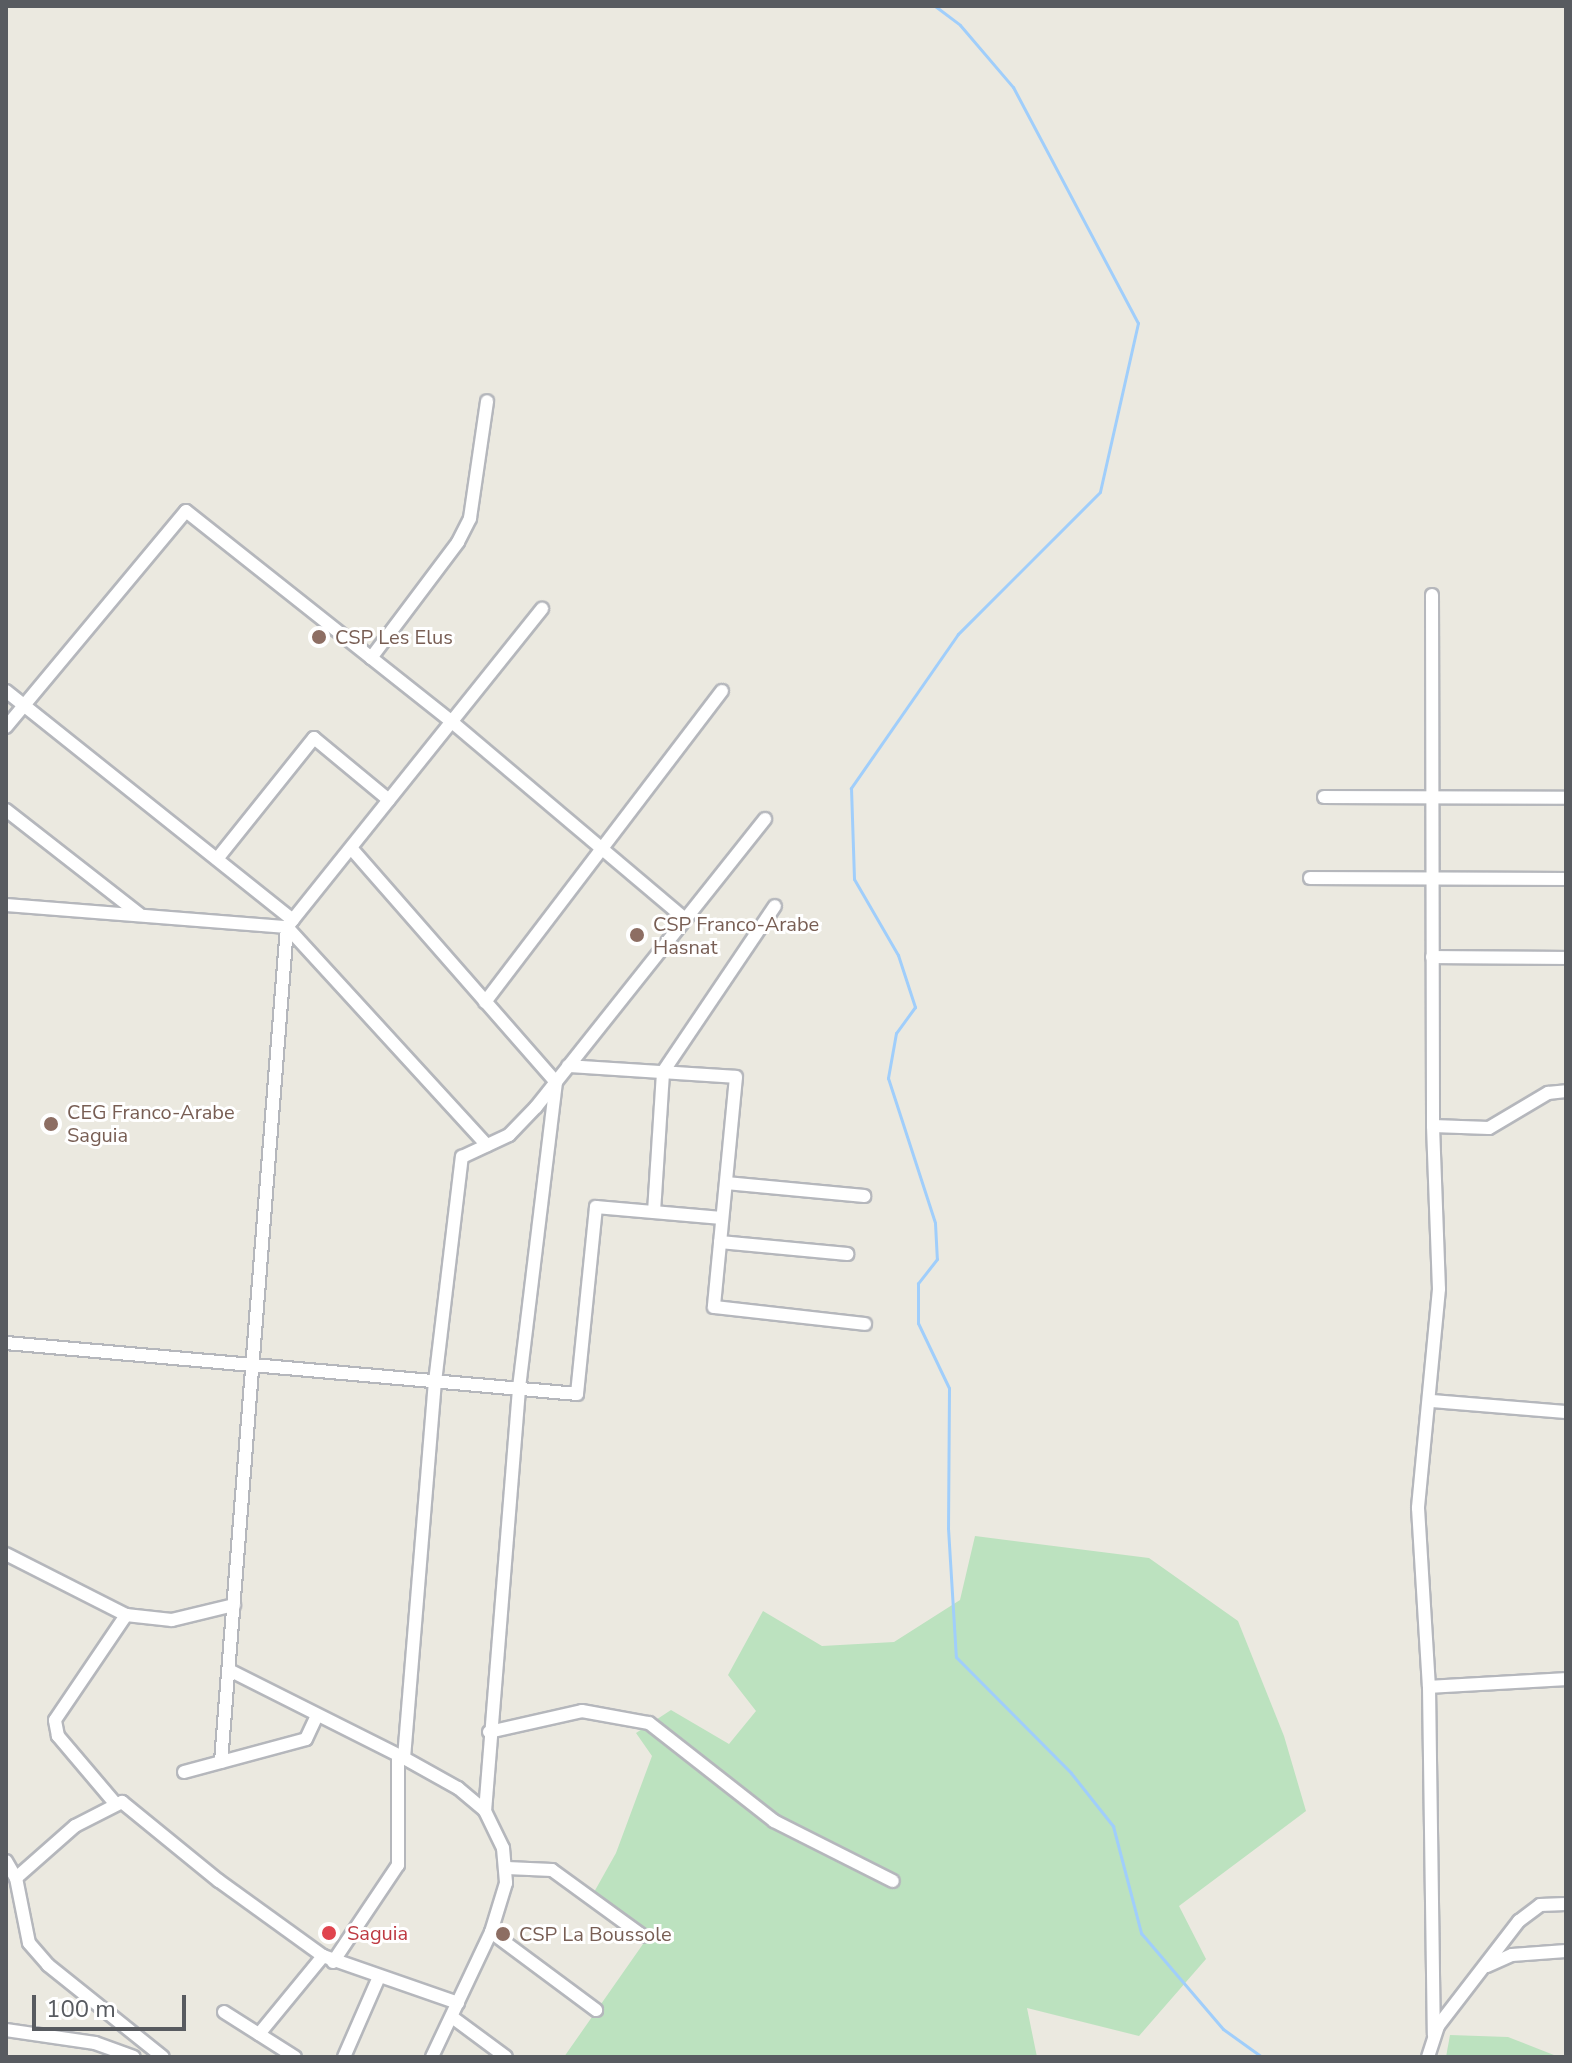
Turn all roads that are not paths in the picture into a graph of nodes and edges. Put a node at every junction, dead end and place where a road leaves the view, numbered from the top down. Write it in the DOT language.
graph roads {
  1 [pos="487,401"];
  2 [pos="1432,595"];
  3 [pos="542,609"];
  4 [pos="371,658"];
  5 [pos="6,691"];
  6 [pos="722,691"];
  7 [pos="24,706"];
  8 [pos="452,722"];
  9 [pos="6,727"];
  10 [pos="1324,797"];
  11 [pos="1432,798"];
  12 [pos="1566,798"];
  13 [pos="389,800"];
  14 [pos="6,810"];
  15 [pos="765,819"];
  16 [pos="351,848"];
  17 [pos="601,848"];
  18 [pos="217,859"];
  19 [pos="1310,878"];
  20 [pos="1432,878"];
  21 [pos="1566,879"];
  22 [pos="6,905"];
  23 [pos="775,906"];
  24 [pos="141,915"];
  25 [pos="685,919"];
  26 [pos="290,924"];
  27 [pos="1432,957"];
  28 [pos="1566,958"];
  29 [pos="485,1002"];
  30 [pos="568,1066"];
  31 [pos="663,1072"];
  32 [pos="556,1082"];
  33 [pos="1566,1091"];
  34 [pos="1433,1126"];
  35 [pos="487,1145"];
  36 [pos="726,1183"];
  37 [pos="864,1196"];
  38 [pos="654,1212"];
  39 [pos="722,1218"];
  40 [pos="720,1242"];
  41 [pos="847,1254"];
  42 [pos="865,1324"];
  43 [pos="6,1343"];
  44 [pos="255,1364"];
  45 [pos="435,1382"];
  46 [pos="519,1389"];
  47 [pos="1432,1401"];
  48 [pos="1566,1412"];
  49 [pos="6,1554"];
  50 [pos="234,1605"];
  51 [pos="126,1615"];
  52 [pos="231,1671"];
  53 [pos="1566,1679"];
  54 [pos="1429,1687"];
  55 [pos="317,1715"];
  56 [pos="489,1732"];
  57 [pos="401,1756"];
  58 [pos="221,1762"];
  59 [pos="184,1772"];
  60 [pos="114,1802"];
  61 [pos="485,1811"];
  62 [pos="6,1861"];
  63 [pos="507,1868"];
  64 [pos="16,1878"];
  65 [pos="893,1881"];
  66 [pos="1566,1904"];
  67 [pos="491,1932"];
  68 [pos="643,1936"];
  69 [pos="1566,1951"];
  70 [pos="328,1959"];
  71 [pos="1484,1967"];
  72 [pos="379,1977"];
  73 [pos="458,2003"];
  74 [pos="596,2010"];
  75 [pos="224,2012"];
  76 [pos="452,2017"];
  77 [pos="6,2030"];
  78 [pos="259,2034"];
  79 [pos="1434,2035"];
  80 [pos="134,2057"];
  81 [pos="163,2057"];
  82 [pos="295,2057"];
  83 [pos="344,2057"];
  84 [pos="432,2057"];
  85 [pos="506,2057"];
  86 [pos="1428,2057"];
  1 -- 4 [label="street"];
  2 -- 11 [label="street"];
  3 -- 8 [label="street"];
  4 -- 7 [label="street"];
  4 -- 8 [label="street"];
  5 -- 7 [label="street"];
  6 -- 17 [label="street"];
  7 -- 9 [label="street"];
  7 -- 18 [label="street"];
  8 -- 13 [label="street"];
  8 -- 17 [label="street"];
  10 -- 11 [label="street"];
  11 -- 12 [label="street"];
  11 -- 20 [label="street"];
  13 -- 16 [label="street"];
  13 -- 18 [label="street"];
  14 -- 24 [label="street"];
  15 -- 25 [label="street"];
  16 -- 26 [label="street"];
  16 -- 29 [label="street"];
  17 -- 25 [label="street"];
  17 -- 29 [label="street"];
  18 -- 26 [label="street"];
  19 -- 20 [label="street"];
  20 -- 21 [label="street"];
  20 -- 27 [label="street"];
  22 -- 24 [label="street"];
  23 -- 31 [label="street"];
  24 -- 26 [label="street"];
  25 -- 30 [label="street"];
  26 -- 35 [label="street"];
  26 -- 44 [label="street"];
  27 -- 28 [label="street"];
  27 -- 34 [label="street"];
  29 -- 32 [label="street"];
  30 -- 31 [label="street"];
  30 -- 32 [label="street"];
  31 -- 36 [label="street"];
  31 -- 38 [label="street"];
  32 -- 35 [label="street"];
  32 -- 46 [label="street"];
  33 -- 34 [label="street"];
  34 -- 47 [label="street"];
  35 -- 45 [label="street"];
  36 -- 37 [label="street"];
  36 -- 39 [label="street"];
  38 -- 39 [label="street"];
  38 -- 46 [label="street"];
  39 -- 40 [label="street"];
  40 -- 41 [label="street"];
  40 -- 42 [label="street"];
  43 -- 44 [label="street"];
  44 -- 45 [label="street"];
  44 -- 50 [label="street"];
  45 -- 46 [label="street"];
  45 -- 57 [label="street"];
  46 -- 56 [label="street"];
  47 -- 48 [label="street"];
  47 -- 54 [label="street"];
  49 -- 51 [label="street"];
  50 -- 51 [label="street"];
  50 -- 52 [label="street"];
  51 -- 60 [label="street"];
  52 -- 55 [label="street"];
  52 -- 58 [label="street"];
  53 -- 54 [label="street"];
  54 -- 79 [label="street"];
  55 -- 57 [label="street"];
  55 -- 58 [label="street"];
  56 -- 61 [label="street"];
  56 -- 65 [label="street"];
  57 -- 61 [label="street"];
  57 -- 70 [label="street"];
  58 -- 59 [label="street"];
  60 -- 64 [label="street"];
  60 -- 70 [label="street"];
  61 -- 63 [label="street"];
  62 -- 64 [label="street"];
  63 -- 67 [label="street"];
  63 -- 68 [label="street"];
  64 -- 81 [label="street"];
  66 -- 71 [label="street"];
  67 -- 73 [label="street"];
  67 -- 74 [label="street"];
  69 -- 71 [label="street"];
  70 -- 72 [label="street"];
  70 -- 78 [label="street"];
  71 -- 79 [label="street"];
  72 -- 73 [label="street"];
  72 -- 83 [label="street"];
  73 -- 76 [label="street"];
  75 -- 78 [label="street"];
  76 -- 84 [label="street"];
  76 -- 85 [label="street"];
  77 -- 80 [label="street"];
  78 -- 82 [label="street"];
  79 -- 86 [label="street"];
}
